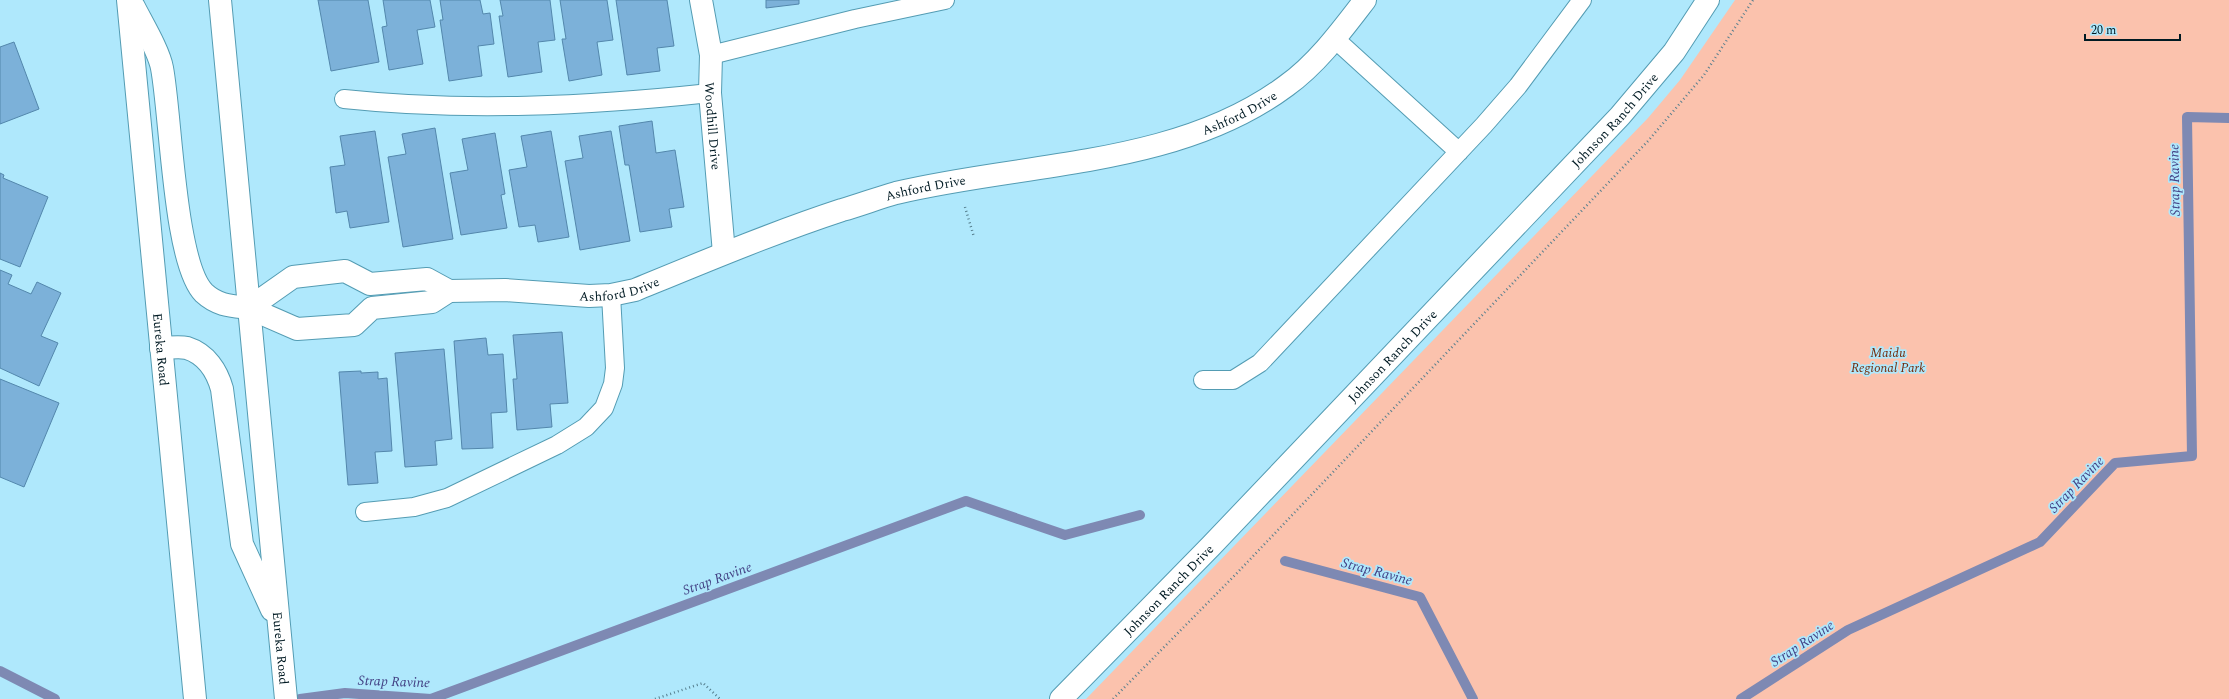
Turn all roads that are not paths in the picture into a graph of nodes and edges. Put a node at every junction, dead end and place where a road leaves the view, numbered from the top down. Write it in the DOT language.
graph roads {
  1 [pos="128,0"];
  2 [pos="131,0"];
  3 [pos="220,0"];
  4 [pos="701,0"];
  5 [pos="945,0"];
  6 [pos="1365,0"];
  7 [pos="1582,0"];
  8 [pos="1708,0"];
  9 [pos="1335,39"];
  10 [pos="711,55"];
  11 [pos="710,93"];
  12 [pos="344,100"];
  13 [pos="1459,152"];
  14 [pos="724,253"];
  15 [pos="370,284"];
  16 [pos="449,291"];
  17 [pos="611,294"];
  18 [pos="249,308"];
  19 [pos="372,308"];
  20 [pos="161,348"];
  21 [pos="1203,380"];
  22 [pos="365,512"];
  23 [pos="279,625"];
  24 [pos="195,699"];
  25 [pos="286,699"];
  26 [pos="1061,699"];
  1 -- 20 [label="street, Eureka Road"];
  2 -- 18 [label="street"];
  3 -- 18 [label="street, Eureka Road"];
  4 -- 10 [label="street, Woodhill Drive"];
  5 -- 10 [label="lane"];
  6 -- 9 [label="street, Ashford Drive"];
  7 -- 13 [label="lane"];
  8 -- 26 [label="street, Johnson Ranch Drive"];
  9 -- 13 [label="lane"];
  9 -- 14 [label="street, Ashford Drive"];
  10 -- 11 [label="street, Woodhill Drive"];
  11 -- 12 [label="lane"];
  11 -- 14 [label="street, Woodhill Drive"];
  13 -- 21 [label="lane"];
  14 -- 17 [label="street, Ashford Drive"];
  15 -- 16 [label="street, Ashford Drive"];
  15 -- 18 [label="street"];
  15 -- 19 [label="street"];
  16 -- 17 [label="street, Ashford Drive"];
  16 -- 19 [label="street"];
  17 -- 22 [label="lane"];
  18 -- 19 [label="street"];
  18 -- 23 [label="street, Eureka Road"];
  20 -- 23 [label="street"];
  20 -- 24 [label="street, Eureka Road"];
  23 -- 25 [label="street, Eureka Road"];
}
